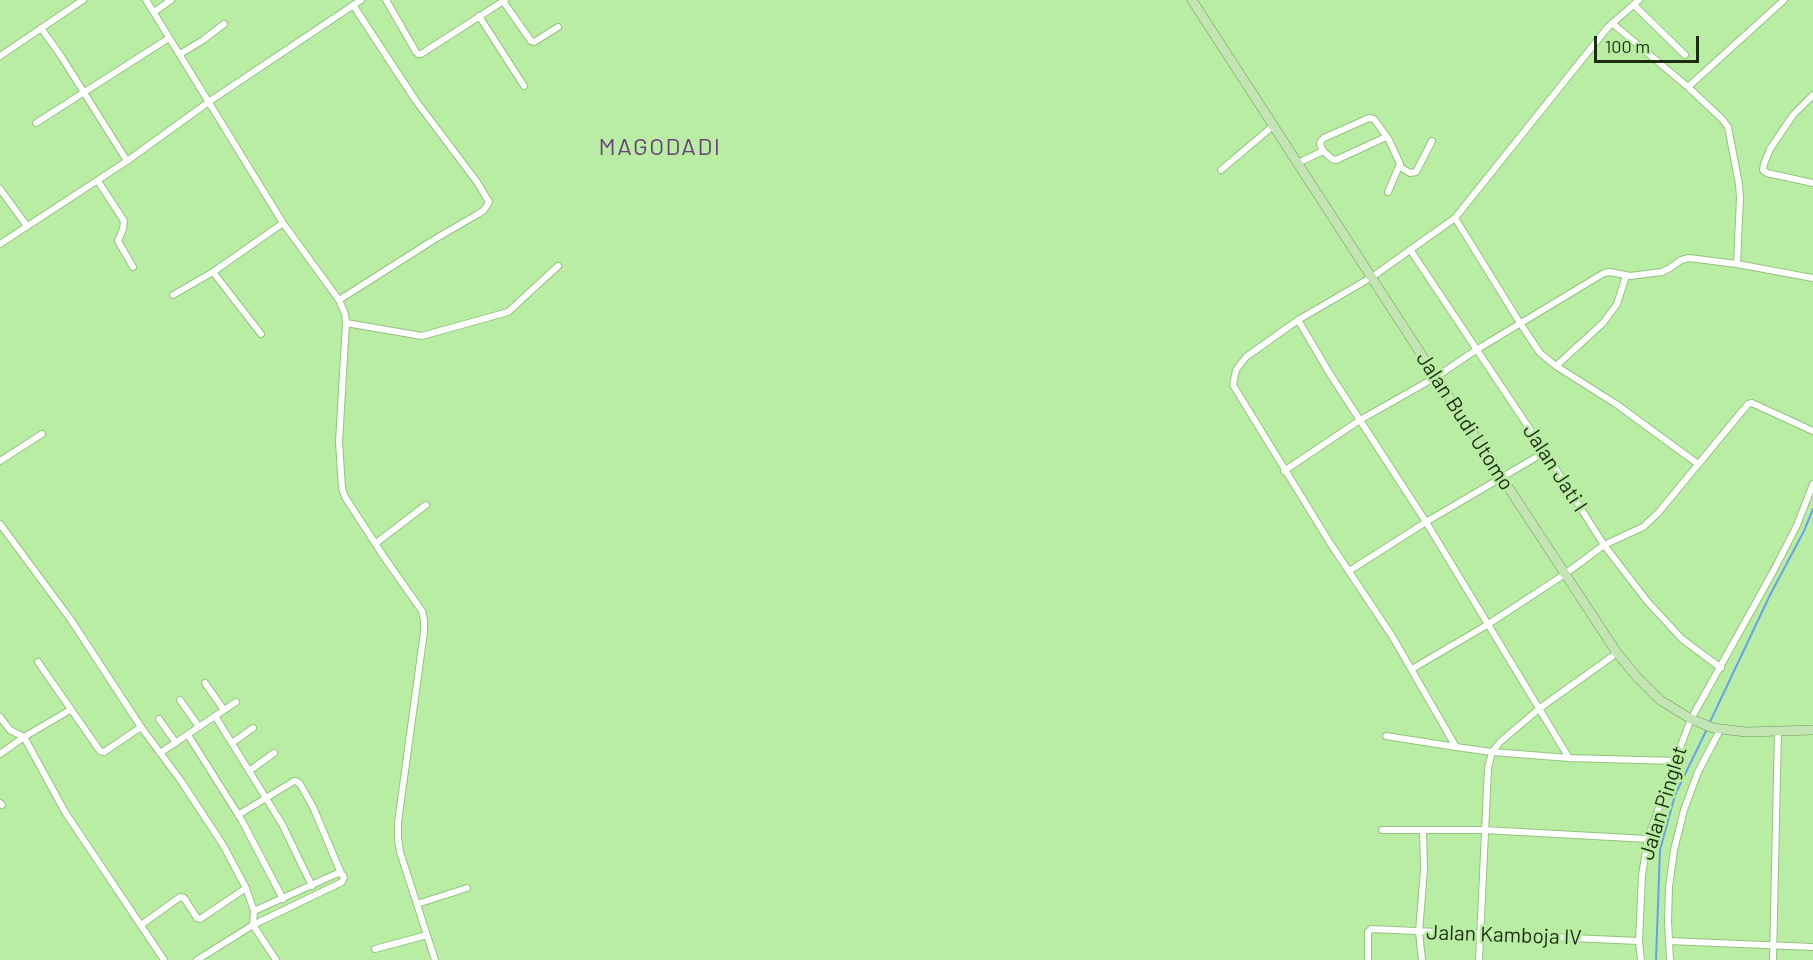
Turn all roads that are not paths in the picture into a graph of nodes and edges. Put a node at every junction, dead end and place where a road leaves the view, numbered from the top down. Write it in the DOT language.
graph roads {
  1 [pos="83,0"];
  2 [pos="146,0"];
  3 [pos="171,0"];
  4 [pos="361,0"];
  5 [pos="386,0"];
  6 [pos="1192,0"];
  7 [pos="1784,0"];
  8 [pos="504,1"];
  9 [pos="1636,2"];
  10 [pos="353,5"];
  11 [pos="153,12"];
  12 [pos="479,16"];
  13 [pos="1612,23"];
  14 [pos="224,24"];
  15 [pos="558,27"];
  16 [pos="41,28"];
  17 [pos="169,38"];
  18 [pos="180,54"];
  19 [pos="1684,55"];
  20 [pos="0,56"];
  21 [pos="524,86"];
  22 [pos="1688,87"];
  23 [pos="83,93"];
  24 [pos="1813,95"];
  25 [pos="210,101"];
  26 [pos="36,123"];
  27 [pos="1273,126"];
  28 [pos="1386,137"];
  29 [pos="1432,141"];
  30 [pos="1323,151"];
  31 [pos="128,161"];
  32 [pos="1299,163"];
  33 [pos="1400,167"];
  34 [pos="1221,170"];
  35 [pos="98,181"];
  36 [pos="1813,183"];
  37 [pos="0,189"];
  38 [pos="1388,192"];
  39 [pos="1455,218"];
  40 [pos="283,223"];
  41 [pos="27,226"];
  42 [pos="0,244"];
  43 [pos="1410,251"];
  44 [pos="1737,264"];
  45 [pos="558,266"];
  46 [pos="133,267"];
  47 [pos="213,272"];
  48 [pos="1626,276"];
  49 [pos="1372,277"];
  50 [pos="1813,278"];
  51 [pos="173,295"];
  52 [pos="339,300"];
  53 [pos="1298,320"];
  54 [pos="346,323"];
  55 [pos="1520,323"];
  56 [pos="261,334"];
  57 [pos="1476,350"];
  58 [pos="1556,366"];
  59 [pos="1436,377"];
  60 [pos="1360,420"];
  61 [pos="1813,431"];
  62 [pos="42,434"];
  63 [pos="1545,452"];
  64 [pos="0,461"];
  65 [pos="1698,464"];
  66 [pos="1284,471"];
  67 [pos="1502,478"];
  68 [pos="1813,484"];
  69 [pos="426,506"];
  70 [pos="1426,522"];
  71 [pos="0,524"];
  72 [pos="376,543"];
  73 [pos="1604,545"];
  74 [pos="1349,571"];
  75 [pos="1565,574"];
  76 [pos="1487,625"];
  77 [pos="1617,653"];
  78 [pos="38,662"];
  79 [pos="1721,668"];
  80 [pos="1412,669"];
  81 [pos="205,683"];
  82 [pos="180,700"];
  83 [pos="236,702"];
  84 [pos="1540,708"];
  85 [pos="70,710"];
  86 [pos="224,710"];
  87 [pos="215,716"];
  88 [pos="0,717"];
  89 [pos="159,719"];
  90 [pos="1693,720"];
  91 [pos="199,727"];
  92 [pos="141,728"];
  93 [pos="254,728"];
  94 [pos="1716,729"];
  95 [pos="1813,729"];
  96 [pos="1778,730"];
  97 [pos="188,735"];
  98 [pos="1386,736"];
  99 [pos="24,737"];
  100 [pos="176,743"];
  101 [pos="232,743"];
  102 [pos="1456,747"];
  103 [pos="1492,752"];
  104 [pos="160,753"];
  105 [pos="274,753"];
  106 [pos="0,754"];
  107 [pos="1569,758"];
  108 [pos="1675,761"];
  109 [pos="249,771"];
  110 [pos="266,798"];
  111 [pos="238,815"];
  112 [pos="1382,830"];
  113 [pos="1423,830"];
  114 [pos="1484,830"];
  115 [pos="1648,839"];
  116 [pos="341,873"];
  117 [pos="312,886"];
  118 [pos="246,888"];
  119 [pos="468,888"];
  120 [pos="283,899"];
  121 [pos="417,904"];
  122 [pos="254,911"];
  123 [pos="253,924"];
  124 [pos="141,925"];
  125 [pos="1419,932"];
  126 [pos="1479,934"];
  127 [pos="427,935"];
  128 [pos="1639,941"];
  129 [pos="1669,941"];
  130 [pos="1774,945"];
  131 [pos="1813,947"];
  132 [pos="375,949"];
  133 [pos="164,960"];
  134 [pos="197,960"];
  135 [pos="276,960"];
  136 [pos="435,960"];
  137 [pos="1368,960"];
  138 [pos="1422,960"];
  139 [pos="1479,960"];
  140 [pos="1641,960"];
  141 [pos="1670,960"];
  142 [pos="1773,960"];
  1 -- 16 [label="street"];
  2 -- 11 [label="street"];
  3 -- 11 [label="street"];
  4 -- 10 [label="street"];
  5 -- 12 [label="street"];
  6 -- 27 [label="main road, Jalan Budi Utomo"];
  7 -- 22 [label="street"];
  8 -- 12 [label="street"];
  8 -- 15 [label="street"];
  9 -- 13 [label="street"];
  9 -- 19 [label="street"];
  10 -- 25 [label="street"];
  10 -- 52 [label="street"];
  11 -- 17 [label="street"];
  12 -- 21 [label="street"];
  13 -- 22 [label="street"];
  13 -- 39 [label="street"];
  14 -- 18 [label="street"];
  16 -- 20 [label="street"];
  16 -- 23 [label="street"];
  17 -- 18 [label="street"];
  17 -- 23 [label="street"];
  18 -- 25 [label="street"];
  22 -- 44 [label="street"];
  23 -- 26 [label="street"];
  23 -- 31 [label="street"];
  24 -- 36 [label="street"];
  25 -- 31 [label="street"];
  25 -- 40 [label="street"];
  27 -- 32 [label="main road, Jalan Budi Utomo"];
  27 -- 34 [label="street"];
  28 -- 30 [label="street"];
  28 -- 30 [label="street"];
  28 -- 33 [label="street"];
  29 -- 33 [label="street"];
  30 -- 32 [label="street"];
  31 -- 35 [label="street"];
  32 -- 49 [label="main road, Jalan Budi Utomo"];
  33 -- 38 [label="street"];
  35 -- 41 [label="street"];
  35 -- 46 [label="street"];
  37 -- 41 [label="street"];
  39 -- 43 [label="street"];
  39 -- 55 [label="street"];
  40 -- 47 [label="street"];
  40 -- 52 [label="street"];
  41 -- 42 [label="street"];
  43 -- 49 [label="street"];
  43 -- 57 [label="street, Jalan Jati I"];
  44 -- 48 [label="street"];
  44 -- 50 [label="street"];
  45 -- 54 [label="street"];
  47 -- 51 [label="street"];
  47 -- 56 [label="street"];
  48 -- 55 [label="street"];
  48 -- 58 [label="street"];
  49 -- 53 [label="street"];
  49 -- 59 [label="main road, Jalan Budi Utomo"];
  52 -- 54 [label="street"];
  53 -- 60 [label="street"];
  53 -- 66 [label="street"];
  54 -- 72 [label="street"];
  55 -- 57 [label="street"];
  55 -- 58 [label="street"];
  57 -- 59 [label="street"];
  57 -- 63 [label="street, Jalan Jati I"];
  58 -- 65 [label="street"];
  59 -- 60 [label="street"];
  59 -- 67 [label="main road, Jalan Budi Utomo"];
  60 -- 66 [label="street"];
  60 -- 70 [label="street"];
  61 -- 65 [label="street"];
  62 -- 64 [label="street"];
  63 -- 67 [label="street"];
  63 -- 73 [label="street, Jalan Jati I"];
  65 -- 73 [label="street"];
  66 -- 74 [label="street"];
  67 -- 70 [label="street"];
  67 -- 75 [label="main road, Jalan Budi Utomo"];
  68 -- 79 [label="street, Jalan Pinglet"];
  69 -- 72 [label="street"];
  70 -- 74 [label="street"];
  70 -- 76 [label="street"];
  71 -- 92 [label="street"];
  72 -- 121 [label="street"];
  73 -- 75 [label="street"];
  73 -- 79 [label="street, Jalan Jati I"];
  74 -- 80 [label="street"];
  75 -- 76 [label="street"];
  75 -- 77 [label="main road, Jalan Budi Utomo"];
  76 -- 80 [label="street"];
  76 -- 84 [label="street"];
  77 -- 84 [label="street"];
  77 -- 90 [label="main road, Jalan Budi Utomo"];
  78 -- 85 [label="street"];
  79 -- 90 [label="street, Jalan Pinglet"];
  80 -- 102 [label="street"];
  81 -- 86 [label="street"];
  82 -- 91 [label="street"];
  83 -- 86 [label="street"];
  84 -- 103 [label="street"];
  84 -- 107 [label="street"];
  85 -- 92 [label="street"];
  85 -- 99 [label="street"];
  86 -- 87 [label="street"];
  87 -- 91 [label="street"];
  87 -- 101 [label="street"];
  88 -- 99 [label="street"];
  89 -- 100 [label="street"];
  90 -- 94 [label="main road, Jalan Budi Utomo"];
  90 -- 108 [label="street, Jalan Pinglet"];
  91 -- 97 [label="street"];
  92 -- 104 [label="street"];
  93 -- 101 [label="street"];
  94 -- 96 [label="main road, Jalan Budi Utomo"];
  94 -- 129 [label="street"];
  95 -- 96 [label="main road, Jalan Budi Utomo"];
  96 -- 130 [label="street"];
  97 -- 100 [label="street"];
  97 -- 111 [label="street"];
  98 -- 102 [label="street"];
  99 -- 106 [label="street"];
  99 -- 124 [label="street"];
  100 -- 104 [label="street"];
  101 -- 109 [label="street"];
  102 -- 103 [label="street"];
  103 -- 107 [label="street"];
  103 -- 114 [label="street"];
  104 -- 118 [label="street"];
  105 -- 109 [label="street"];
  107 -- 108 [label="street"];
  108 -- 115 [label="street, Jalan Pinglet"];
  109 -- 110 [label="street"];
  110 -- 111 [label="street"];
  110 -- 116 [label="street"];
  110 -- 117 [label="street"];
  111 -- 120 [label="street"];
  112 -- 113 [label="street"];
  113 -- 114 [label="street"];
  113 -- 125 [label="street"];
  114 -- 115 [label="street"];
  114 -- 126 [label="street"];
  115 -- 128 [label="street, Jalan Pinglet"];
  116 -- 117 [label="street"];
  116 -- 123 [label="street"];
  117 -- 120 [label="street"];
  118 -- 122 [label="street"];
  118 -- 124 [label="street"];
  119 -- 121 [label="street"];
  120 -- 122 [label="street"];
  121 -- 127 [label="street"];
  122 -- 123 [label="street"];
  123 -- 134 [label="street"];
  123 -- 135 [label="street"];
  124 -- 133 [label="street"];
  125 -- 126 [label="street, Jalan Kamboja IV"];
  125 -- 137 [label="street, Jalan Kamboja IV"];
  125 -- 138 [label="street"];
  126 -- 128 [label="street, Jalan Kamboja IV"];
  126 -- 139 [label="street"];
  127 -- 132 [label="street"];
  127 -- 136 [label="street"];
  128 -- 140 [label="street, Jalan Pinglet"];
  129 -- 130 [label="street"];
  129 -- 141 [label="street"];
  130 -- 131 [label="street"];
  130 -- 142 [label="street"];
}
